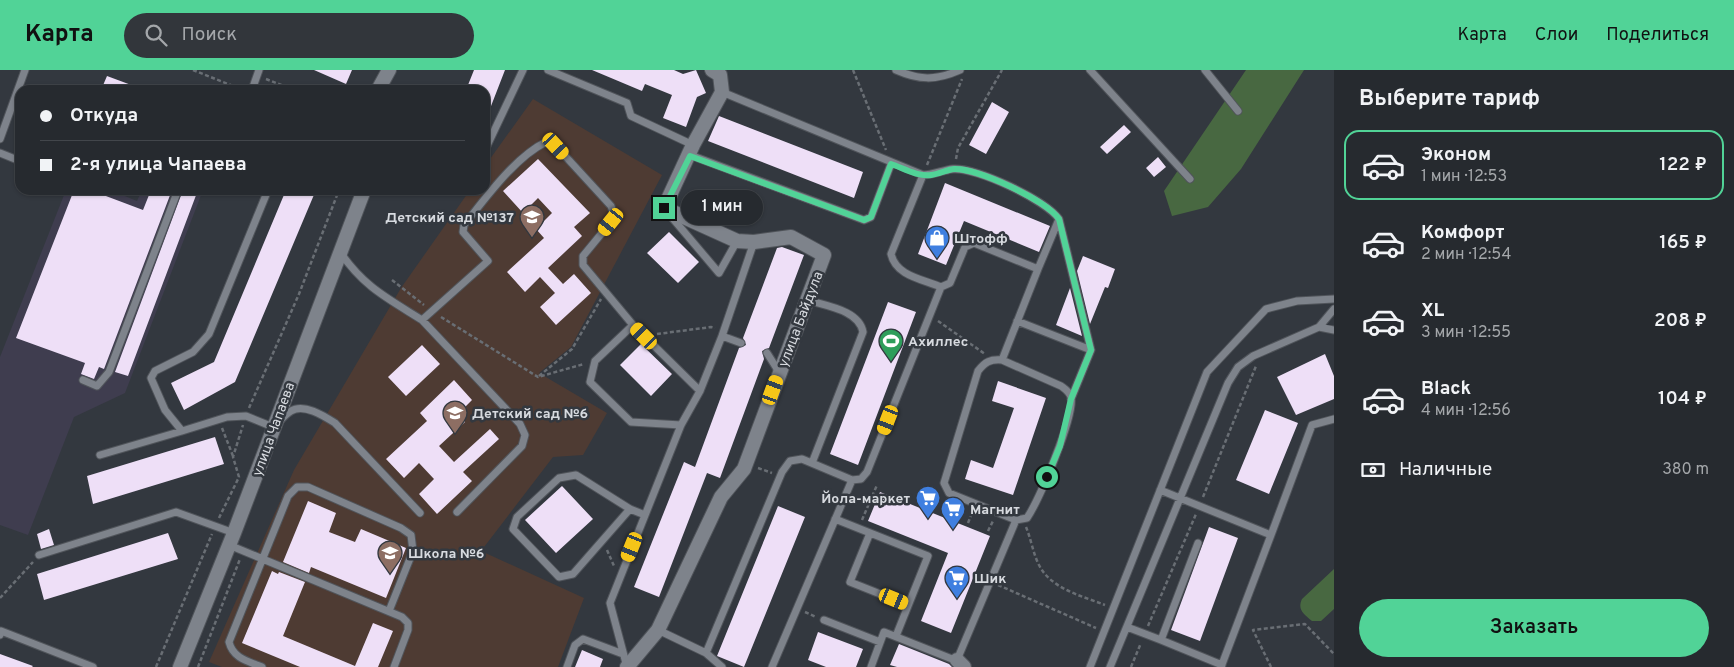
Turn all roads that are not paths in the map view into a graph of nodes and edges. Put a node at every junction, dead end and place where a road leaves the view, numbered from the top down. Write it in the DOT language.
graph roads {
  1 [pos="26,70"];
  2 [pos="389,70"];
  3 [pos="523,70"];
  4 [pos="548,70"];
  5 [pos="712,70"];
  6 [pos="896,70"];
  7 [pos="960,70"];
  8 [pos="1090,70"];
  9 [pos="1205,70"];
  10 [pos="258,73"];
  11 [pos="20,85"];
  12 [pos="253,85"];
  13 [pos="381,85"];
  14 [pos="722,92"];
  15 [pos="15,99"];
  16 [pos="1238,111"];
  17 [pos="0,139"];
  18 [pos="490,139"];
  19 [pos="691,150"];
  20 [pos="0,153"];
  21 [pos="15,159"];
  22 [pos="891,164"];
  23 [pos="923,175"];
  24 [pos="1190,179"];
  25 [pos="490,192"];
  26 [pos="176,195"];
  27 [pos="266,195"];
  28 [pos="362,195"];
  29 [pos="488,195"];
  30 [pos="664,208"];
  31 [pos="1059,219"];
  32 [pos="737,241"];
  33 [pos="754,242"];
  34 [pos="340,252"];
  35 [pos="1038,269"];
  36 [pos="941,287"];
  37 [pos="808,300"];
  38 [pos="1334,300"];
  39 [pos="1334,309"];
  40 [pos="422,320"];
  41 [pos="1017,321"];
  42 [pos="633,325"];
  43 [pos="1319,327"];
  44 [pos="1334,330"];
  45 [pos="723,334"];
  46 [pos="741,343"];
  47 [pos="1091,350"];
  48 [pos="767,353"];
  49 [pos="1002,360"];
  50 [pos="779,372"];
  51 [pos="82,380"];
  52 [pos="700,391"];
  53 [pos="1071,399"];
  54 [pos="1334,419"];
  55 [pos="681,425"];
  56 [pos="273,426"];
  57 [pos="182,431"];
  58 [pos="100,455"];
  59 [pos="812,463"];
  60 [pos="852,480"];
  61 [pos="1160,490"];
  62 [pos="1179,498"];
  63 [pos="630,509"];
  64 [pos="457,512"];
  65 [pos="420,513"];
  66 [pos="645,515"];
  67 [pos="835,519"];
  68 [pos="1020,519"];
  69 [pos="870,533"];
  70 [pos="1271,535"];
  71 [pos="232,539"];
  72 [pos="1198,542"];
  73 [pos="39,555"];
  74 [pos="262,558"];
  75 [pos="908,605"];
  76 [pos="389,611"];
  77 [pos="824,620"];
  78 [pos="1127,627"];
  79 [pos="658,630"];
  80 [pos="0,635"];
  81 [pos="896,636"];
  82 [pos="1161,640"];
  83 [pos="880,642"];
  84 [pos="706,653"];
  85 [pos="626,663"];
  86 [pos="958,665"];
  87 [pos="1222,666"];
  88 [pos="93,667"];
  89 [pos="180,667"];
  90 [pos="262,667"];
  91 [pos="394,667"];
  92 [pos="567,667"];
  93 [pos="722,667"];
  94 [pos="772,667"];
  95 [pos="871,667"];
  96 [pos="1090,667"];
  97 [pos="1110,667"];
  1 -- 11 [label="lane"];
  2 -- 13 [label="street"];
  3 -- 18 [label="lane"];
  4 -- 19 [label="lane"];
  5 -- 14 [label="street"];
  6 -- 7 [label="lane"];
  8 -- 24 [label="lane"];
  9 -- 16 [label="lane"];
  10 -- 12 [label="lane"];
  14 -- 19 [label="street"];
  14 -- 22 [label="lane"];
  15 -- 17 [label="lane"];
  19 -- 22 [label="lane"];
  19 -- 30 [label="street"];
  20 -- 21 [label="lane"];
  22 -- 23 [label="lane"];
  23 -- 31 [label="lane"];
  23 -- 36 [label="lane"];
  25 -- 42 [label="lane"];
  26 -- 51 [label="lane"];
  27 -- 57 [label="lane"];
  28 -- 34 [label="street, улица Чапаева"];
  29 -- 40 [label="lane"];
  30 -- 32 [label="street, улица Байдула"];
  30 -- 32 [label="lane"];
  31 -- 35 [label="lane"];
  31 -- 47 [label="lane"];
  32 -- 33 [label="street, улица Байдула"];
  33 -- 37 [label="street, улица Байдула"];
  33 -- 45 [label="lane"];
  34 -- 40 [label="lane"];
  34 -- 56 [label="street, улица Чапаева"];
  35 -- 36 [label="lane"];
  35 -- 41 [label="lane"];
  36 -- 60 [label="lane"];
  37 -- 50 [label="street, улица Байдула"];
  37 -- 59 [label="lane"];
  38 -- 61 [label="lane"];
  39 -- 43 [label="lane"];
  40 -- 64 [label="lane"];
  41 -- 47 [label="lane"];
  41 -- 49 [label="lane"];
  42 -- 52 [label="lane"];
  42 -- 55 [label="lane"];
  43 -- 44 [label="lane"];
  43 -- 62 [label="lane"];
  45 -- 46 [label="lane"];
  45 -- 52 [label="lane"];
  47 -- 53 [label="lane"];
  48 -- 50 [label="lane"];
  49 -- 53 [label="lane"];
  49 -- 68 [label="lane"];
  50 -- 79 [label="street, улица Байдула"];
  52 -- 55 [label="lane"];
  53 -- 68 [label="lane"];
  54 -- 70 [label="lane"];
  55 -- 66 [label="lane"];
  56 -- 57 [label="lane"];
  56 -- 65 [label="lane"];
  56 -- 71 [label="street, улица Чапаева"];
  57 -- 58 [label="lane"];
  59 -- 60 [label="lane"];
  59 -- 84 [label="lane"];
  60 -- 67 [label="lane"];
  61 -- 62 [label="lane"];
  61 -- 96 [label="lane"];
  62 -- 70 [label="lane"];
  62 -- 78 [label="lane"];
  63 -- 63 [label="lane"];
  63 -- 66 [label="lane"];
  66 -- 85 [label="lane"];
  67 -- 69 [label="lane"];
  67 -- 94 [label="lane"];
  68 -- 86 [label="lane"];
  69 -- 75 [label="lane"];
  69 -- 75 [label="lane"];
  70 -- 87 [label="lane"];
  71 -- 73 [label="lane"];
  71 -- 74 [label="lane"];
  71 -- 89 [label="street, улица Чапаева"];
  72 -- 82 [label="lane"];
  74 -- 76 [label="lane"];
  74 -- 76 [label="lane"];
  74 -- 90 [label="lane"];
  75 -- 81 [label="lane"];
  76 -- 91 [label="lane"];
  77 -- 83 [label="lane"];
  78 -- 82 [label="lane"];
  78 -- 97 [label="lane"];
  79 -- 84 [label="lane"];
  79 -- 85 [label="street, улица Байдула"];
  80 -- 88 [label="lane"];
  81 -- 83 [label="lane"];
  81 -- 86 [label="lane"];
  82 -- 87 [label="lane"];
  83 -- 95 [label="lane"];
  84 -- 93 [label="lane"];
  85 -- 92 [label="lane"];
}
